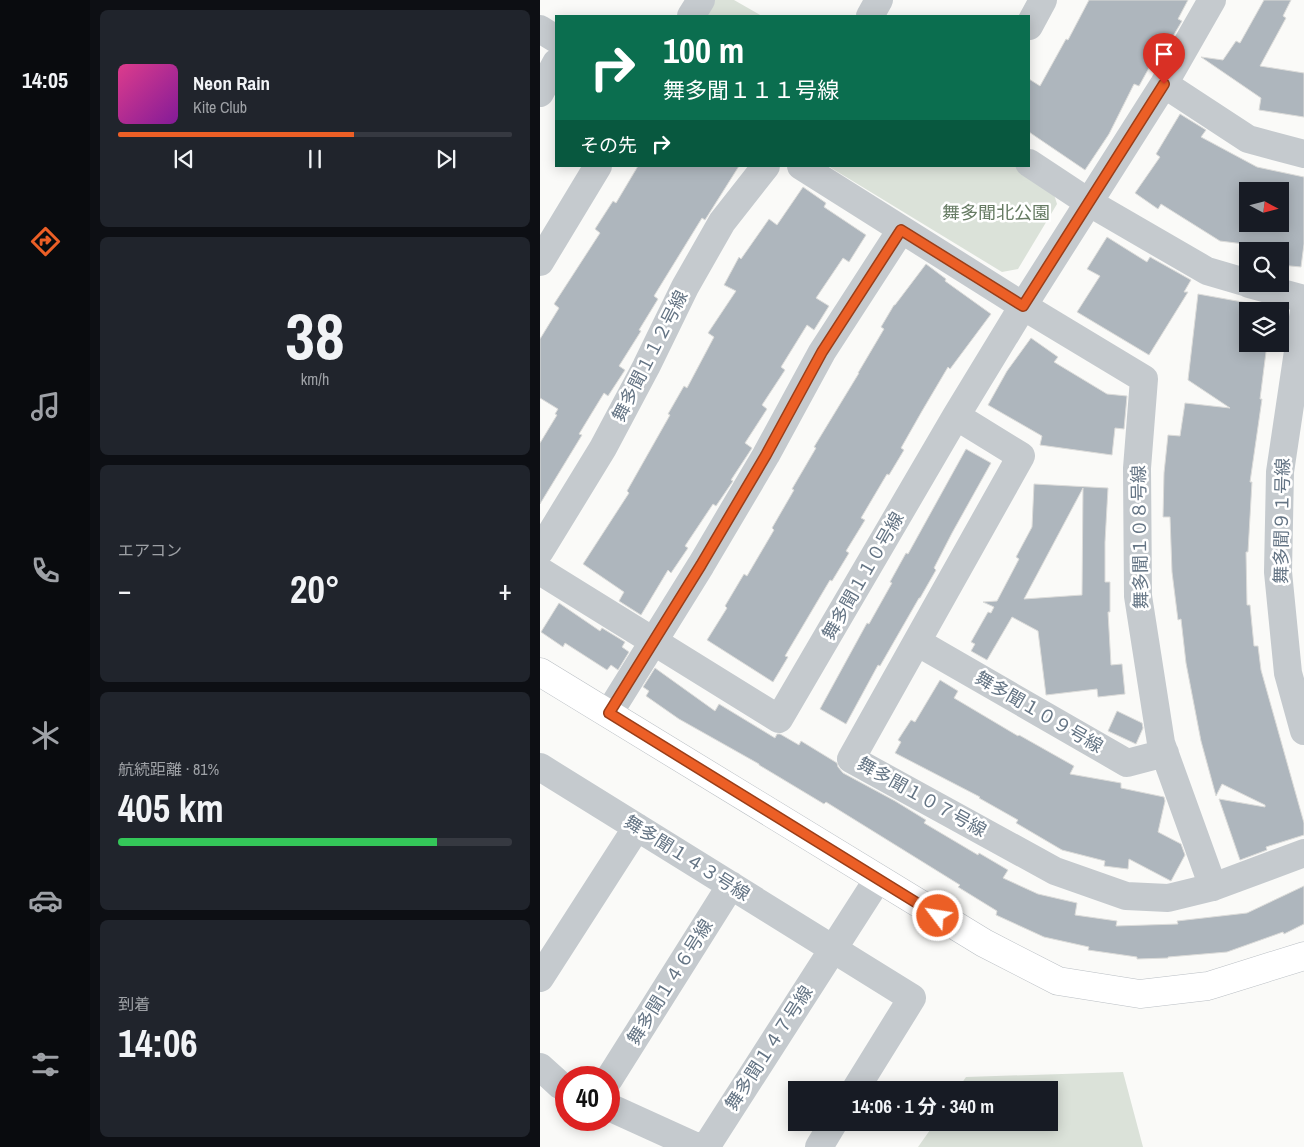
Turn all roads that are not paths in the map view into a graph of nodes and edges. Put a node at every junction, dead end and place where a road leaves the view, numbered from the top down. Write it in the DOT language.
graph roads {
  1 [pos="700,0"];
  2 [pos="879,0"];
  3 [pos="1043,0"];
  4 [pos="1212,0"];
  5 [pos="692,15"];
  6 [pos="871,15"];
  7 [pos="1030,24"];
  8 [pos="540,29"];
  9 [pos="555,38"];
  10 [pos="555,65"];
  11 [pos="1164,84"];
  12 [pos="540,93"];
  13 [pos="1304,154"];
  14 [pos="1030,164"];
  15 [pos="597,167"];
  16 [pos="765,167"];
  17 [pos="803,167"];
  18 [pos="1088,202"];
  19 [pos="901,230"];
  20 [pos="540,262"];
  21 [pos="1239,281"];
  22 [pos="1276,292"];
  23 [pos="1304,300"];
  24 [pos="1023,306"];
  25 [pos="1304,311"];
  26 [pos="956,416"];
  27 [pos="540,551"];
  28 [pos="540,571"];
  29 [pos="653,642"];
  30 [pos="917,642"];
  31 [pos="540,672"];
  32 [pos="609,713"];
  33 [pos="1304,731"];
  34 [pos="1165,753"];
  35 [pos="540,766"];
  36 [pos="637,827"];
  37 [pos="1304,853"];
  38 [pos="878,879"];
  39 [pos="731,885"];
  40 [pos="1213,887"];
  41 [pos="833,949"];
  42 [pos="1304,956"];
  43 [pos="540,978"];
  44 [pos="617,1066"];
  45 [pos="540,1067"];
  46 [pos="555,1080"];
  47 [pos="861,1081"];
  48 [pos="620,1112"];
  49 [pos="829,1131"];
  50 [pos="698,1147"];
  51 [pos="706,1147"];
  52 [pos="819,1147"];
  1 -- 5 [label="street"];
  2 -- 6 [label="street"];
  3 -- 7 [label="street"];
  4 -- 11 [label="street, 舞多聞１１０号線"];
  8 -- 9 [label="street"];
  10 -- 12 [label="street"];
  11 -- 13 [label="street"];
  11 -- 18 [label="street, 舞多聞１１０号線"];
  14 -- 18 [label="street"];
  15 -- 20 [label="street"];
  16 -- 27 [label="street, 舞多聞１１２号線"];
  17 -- 19 [label="street"];
  18 -- 21 [label="street"];
  18 -- 24 [label="street, 舞多聞１１０号線"];
  19 -- 24 [label="street"];
  19 -- 29 [label="street"];
  22 -- 23 [label="street"];
  24 -- 26 [label="street, 舞多聞１１０号線"];
  24 -- 34 [label="street, 舞多聞１０８号線"];
  25 -- 33 [label="street, 舞多聞９１号線"];
  26 -- 29 [label="street, 舞多聞１１０号線"];
  26 -- 30 [label="street, 舞多聞１０７号線"];
  28 -- 29 [label="street"];
  29 -- 32 [label="street"];
  30 -- 34 [label="street, 舞多聞１０９号線"];
  30 -- 40 [label="street, 舞多聞１０７号線"];
  31 -- 32 [label="street"];
  32 -- 38 [label="street"];
  34 -- 40 [label="street, 舞多聞１０８号線"];
  35 -- 36 [label="street, 舞多聞１４３号線"];
  36 -- 39 [label="street, 舞多聞１４３号線"];
  36 -- 43 [label="street"];
  37 -- 40 [label="street, 舞多聞１０７号線"];
  38 -- 41 [label="street, 舞多聞１４７号線"];
  38 -- 42 [label="street"];
  39 -- 41 [label="street, 舞多聞１４３号線"];
  39 -- 44 [label="street, 舞多聞１４６号線"];
  41 -- 47 [label="street"];
  41 -- 51 [label="street, 舞多聞１４７号線"];
  45 -- 46 [label="street"];
  48 -- 50 [label="street"];
  49 -- 52 [label="street"];
}
